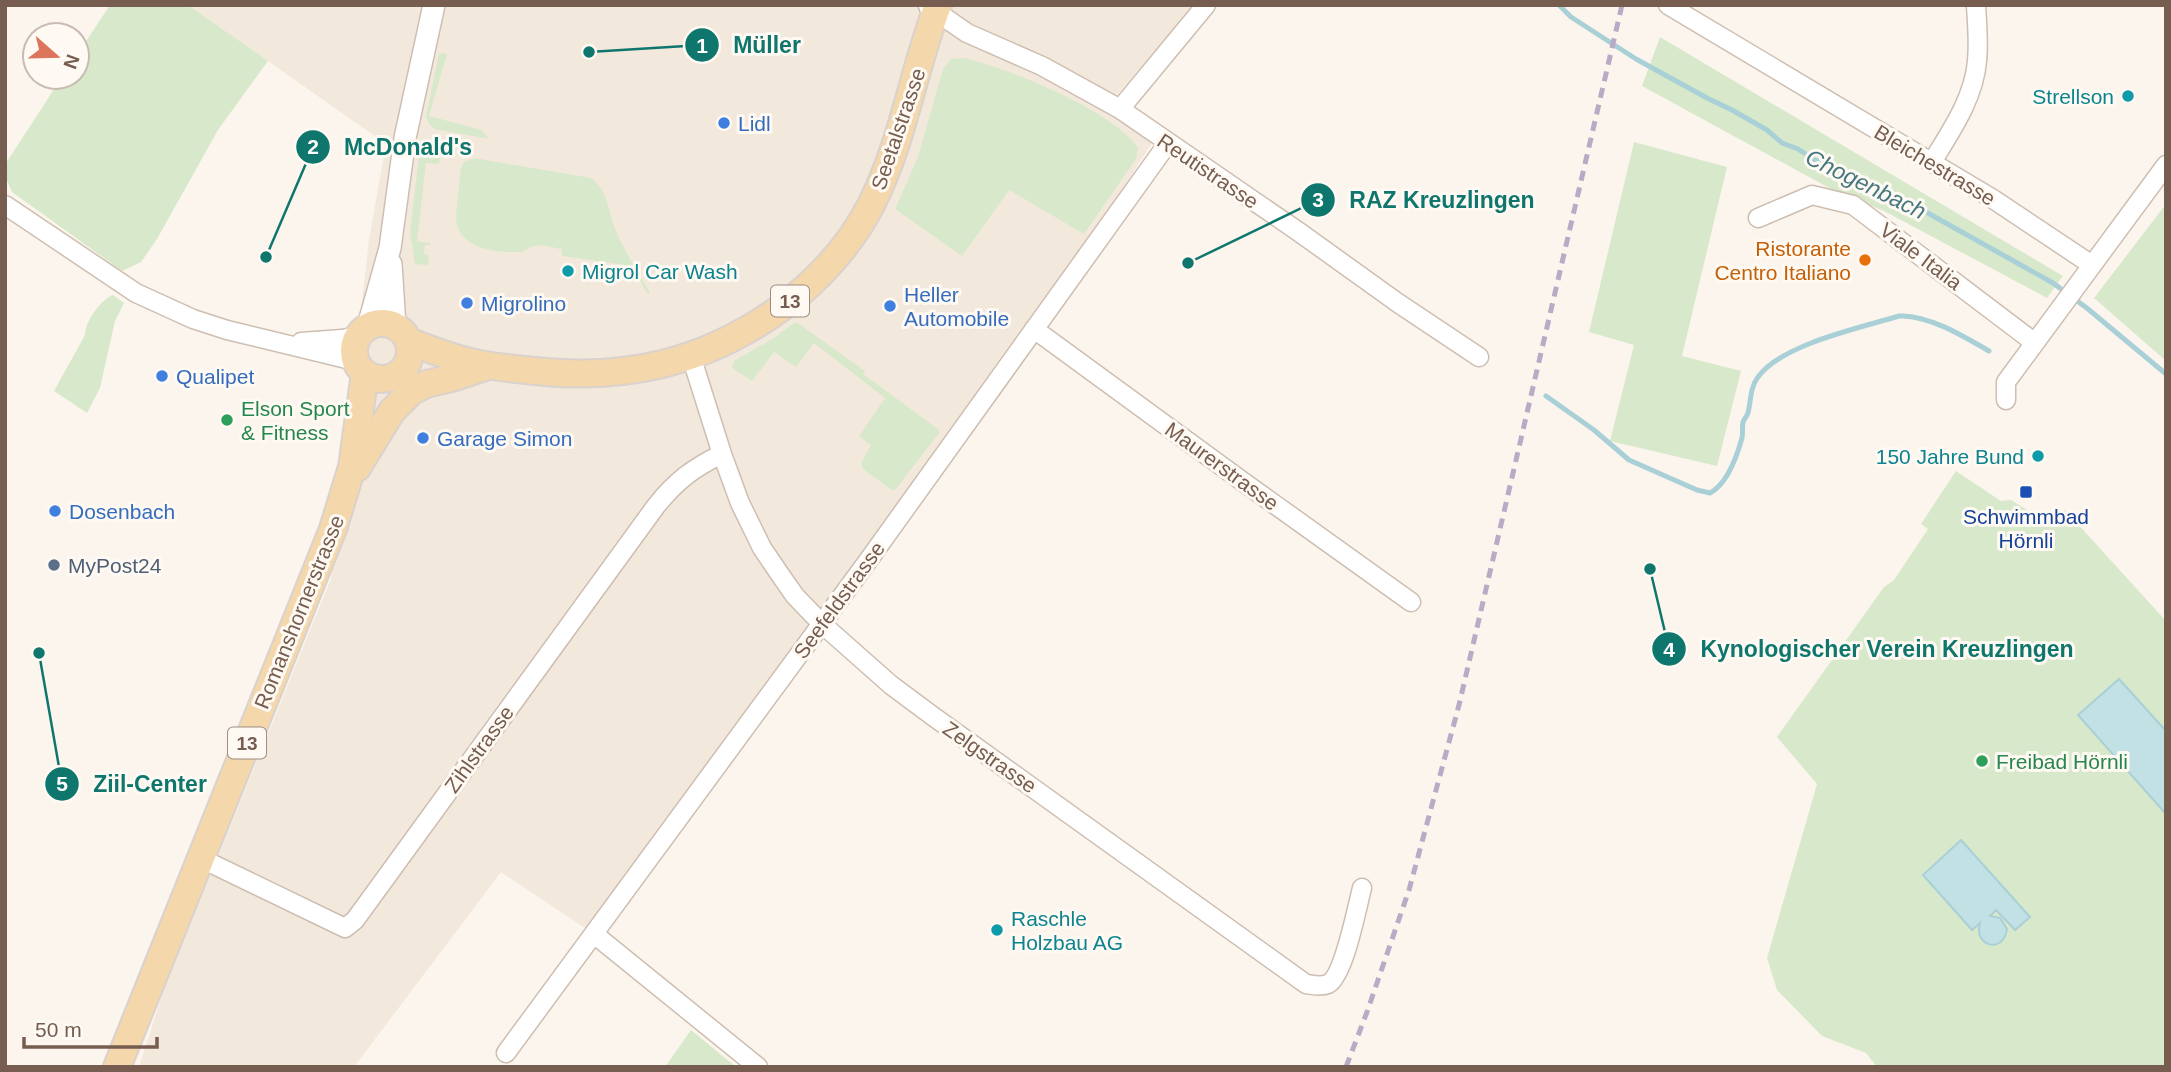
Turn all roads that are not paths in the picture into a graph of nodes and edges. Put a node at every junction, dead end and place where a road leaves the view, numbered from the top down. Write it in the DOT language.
graph roads {
  1 [pos="434,5"];
  2 [pos="1206,5"];
  3 [pos="1668,5"];
  4 [pos="1976,5"];
  5 [pos="933,8"];
  6 [pos="1119,110"];
  7 [pos="1168,143"];
  8 [pos="1932,162"];
  9 [pos="2166,165"];
  10 [pos="5,205"];
  11 [pos="1758,218"];
  12 [pos="390,248"];
  13 [pos="2092,265"];
  14 [pos="1034,329"];
  15 [pos="402,334"];
  16 [pos="284,343"];
  17 [pos="2035,343"];
  18 [pos="691,356"];
  19 [pos="1479,356"];
  20 [pos="373,357"];
  21 [pos="477,363"];
  22 [pos="2006,400"];
  23 [pos="722,454"];
  24 [pos="350,474"];
  25 [pos="1411,602"];
  26 [pos="822,624"];
  27 [pos="200,858"];
  28 [pos="1362,888"];
  29 [pos="594,934"];
  30 [pos="506,1054"];
  31 [pos="117,1067"];
  32 [pos="758,1067"];
  1 -- 12 [label="street, Romanshornerstrasse"];
  2 -- 6 [label="street"];
  3 -- 8 [label="street, Bleichestrasse"];
  4 -- 8 [label="street"];
  5 -- 6 [label="street, Reutistrasse"];
  5 -- 18 [label="main road, Seetalstrasse / 13"];
  6 -- 7 [label="street, Reutistrasse"];
  7 -- 14 [label="street, Seefeldstrasse"];
  7 -- 19 [label="street, Reutistrasse"];
  8 -- 13 [label="street, Bleichestrasse"];
  9 -- 13 [label="street"];
  10 -- 16 [label="street"];
  11 -- 17 [label="street, Viale Italia"];
  12 -- 15 [label="street, Romanshornerstrasse"];
  12 -- 20 [label="street, Romanshornerstrasse"];
  13 -- 17 [label="street"];
  14 -- 25 [label="street, Maurerstrasse"];
  14 -- 26 [label="street, Seefeldstrasse"];
  15 -- 20 [label="main road, 13"];
  15 -- 20 [label="main road, 13"];
  15 -- 21 [label="main road, Seetalstrasse / 13"];
  16 -- 20 [label="street"];
  16 -- 20 [label="street"];
  17 -- 22 [label="street"];
  18 -- 21 [label="main road, Seetalstrasse / 13"];
  18 -- 23 [label="street, Zelgstrasse"];
  20 -- 21 [label="main road, Seetalstrasse / 13"];
  20 -- 24 [label="main road, Romanshornerstrasse / 13"];
  21 -- 24 [label="main road, 13"];
  23 -- 26 [label="street, Zelgstrasse"];
  23 -- 27 [label="street, Zihlstrasse"];
  24 -- 27 [label="main road, Romanshornerstrasse / 13"];
  26 -- 28 [label="street, Zelgstrasse"];
  26 -- 29 [label="street, Seefeldstrasse"];
  27 -- 31 [label="main road, Romanshornerstrasse / 13"];
  29 -- 30 [label="street, Seefeldstrasse"];
  29 -- 32 [label="street"];
}
